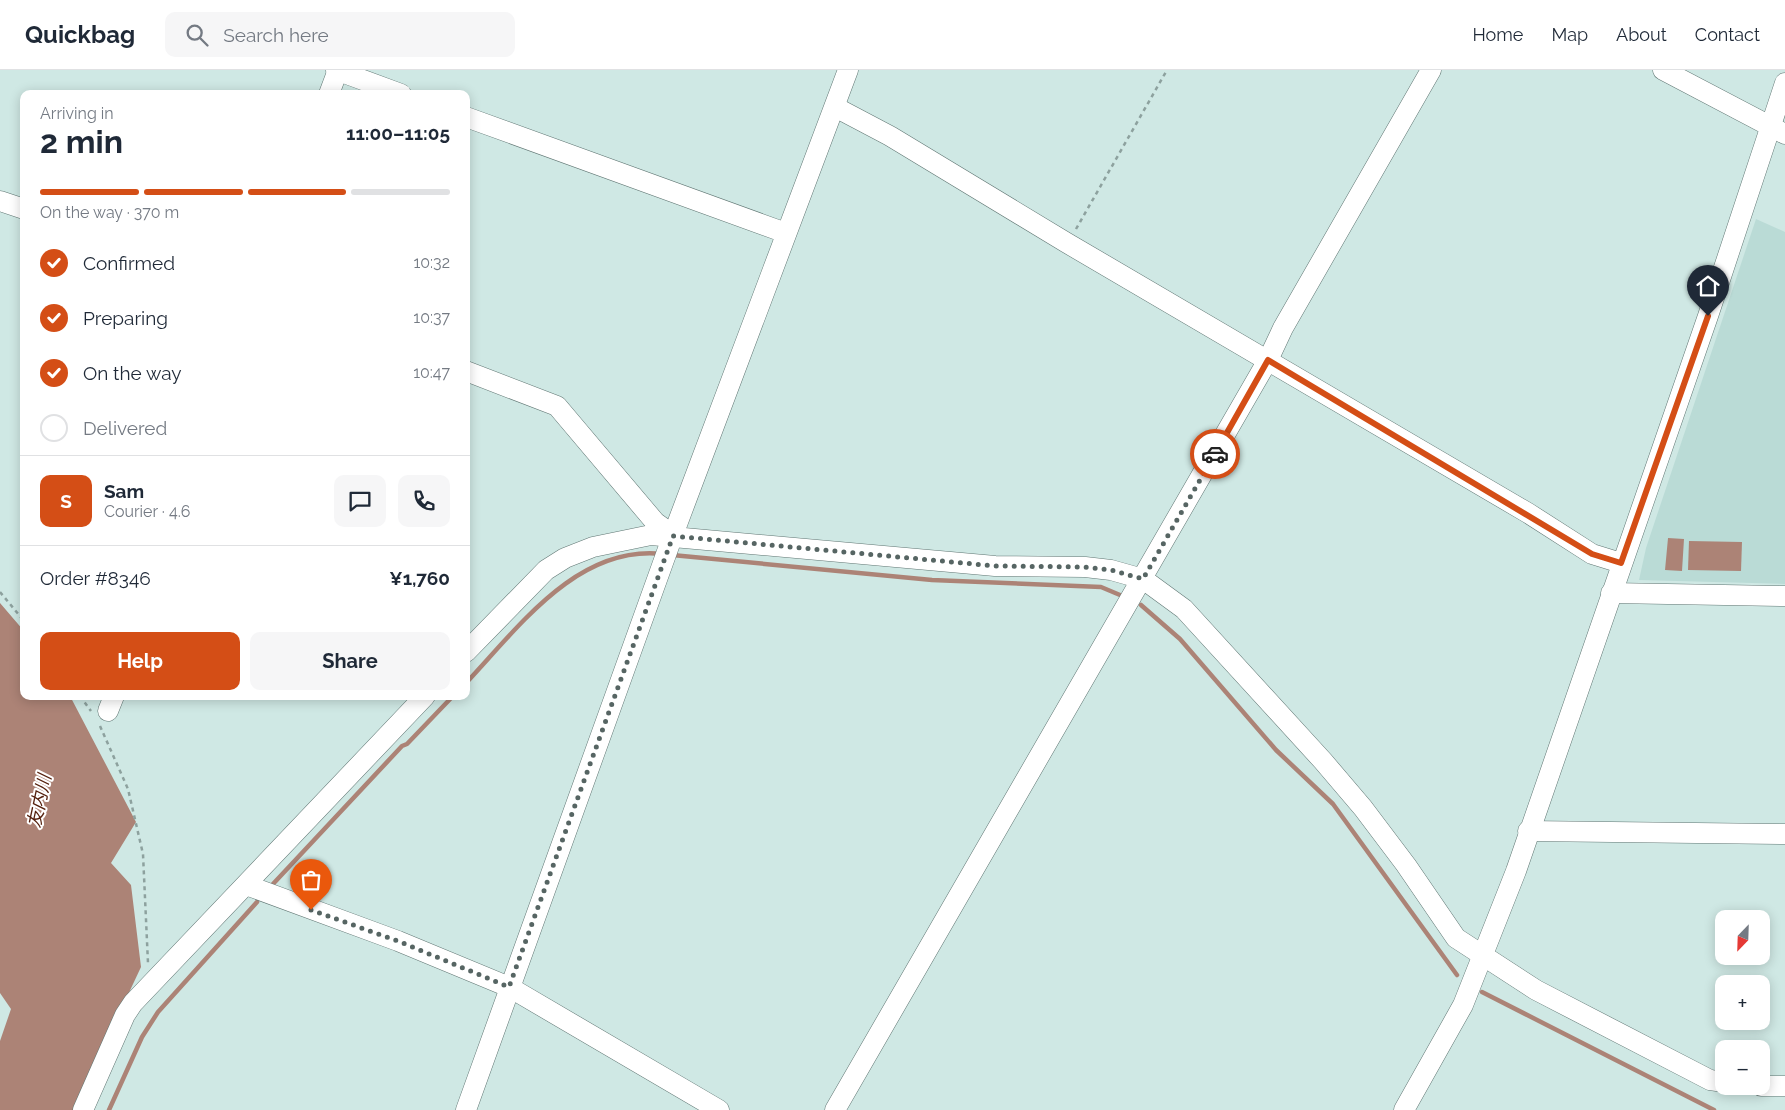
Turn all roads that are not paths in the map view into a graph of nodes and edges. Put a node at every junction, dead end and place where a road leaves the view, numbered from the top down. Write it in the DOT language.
graph roads {
  1 [pos="337,70"];
  2 [pos="848,70"];
  3 [pos="1431,70"];
  4 [pos="1664,70"];
  5 [pos="1785,83"];
  6 [pos="330,90"];
  7 [pos="390,90"];
  8 [pos="835,107"];
  9 [pos="470,118"];
  10 [pos="1777,130"];
  11 [pos="0,201"];
  12 [pos="20,208"];
  13 [pos="786,233"];
  14 [pos="1268,360"];
  15 [pos="470,373"];
  16 [pos="673,536"];
  17 [pos="1621,563"];
  18 [pos="1143,579"];
  19 [pos="1611,593"];
  20 [pos="1785,596"];
  21 [pos="470,648"];
  22 [pos="421,700"];
  23 [pos="1528,831"];
  24 [pos="1785,834"];
  25 [pos="246,885"];
  26 [pos="1484,955"];
  27 [pos="509,987"];
  28 [pos="1715,1081"];
  29 [pos="1770,1086"];
  30 [pos="1785,1086"];
  31 [pos="83,1110"];
  32 [pos="466,1110"];
  33 [pos="719,1110"];
  34 [pos="835,1110"];
  35 [pos="1404,1110"];
  1 -- 6 [label="street"];
  1 -- 7 [label="street"];
  2 -- 8 [label="street"];
  3 -- 14 [label="street"];
  4 -- 10 [label="street"];
  5 -- 10 [label="street"];
  8 -- 13 [label="street"];
  8 -- 14 [label="street"];
  9 -- 13 [label="street"];
  10 -- 17 [label="street"];
  11 -- 12 [label="street"];
  13 -- 16 [label="street"];
  14 -- 17 [label="street"];
  14 -- 18 [label="street"];
  15 -- 16 [label="street"];
  16 -- 18 [label="street"];
  16 -- 21 [label="street"];
  16 -- 27 [label="street"];
  17 -- 19 [label="street"];
  18 -- 26 [label="street"];
  18 -- 34 [label="street"];
  19 -- 20 [label="street"];
  19 -- 23 [label="street"];
  22 -- 25 [label="street"];
  23 -- 24 [label="street"];
  23 -- 26 [label="street"];
  25 -- 27 [label="street"];
  25 -- 31 [label="street"];
  26 -- 28 [label="street"];
  26 -- 35 [label="street"];
  27 -- 32 [label="street"];
  27 -- 33 [label="street"];
  29 -- 30 [label="street"];
}
